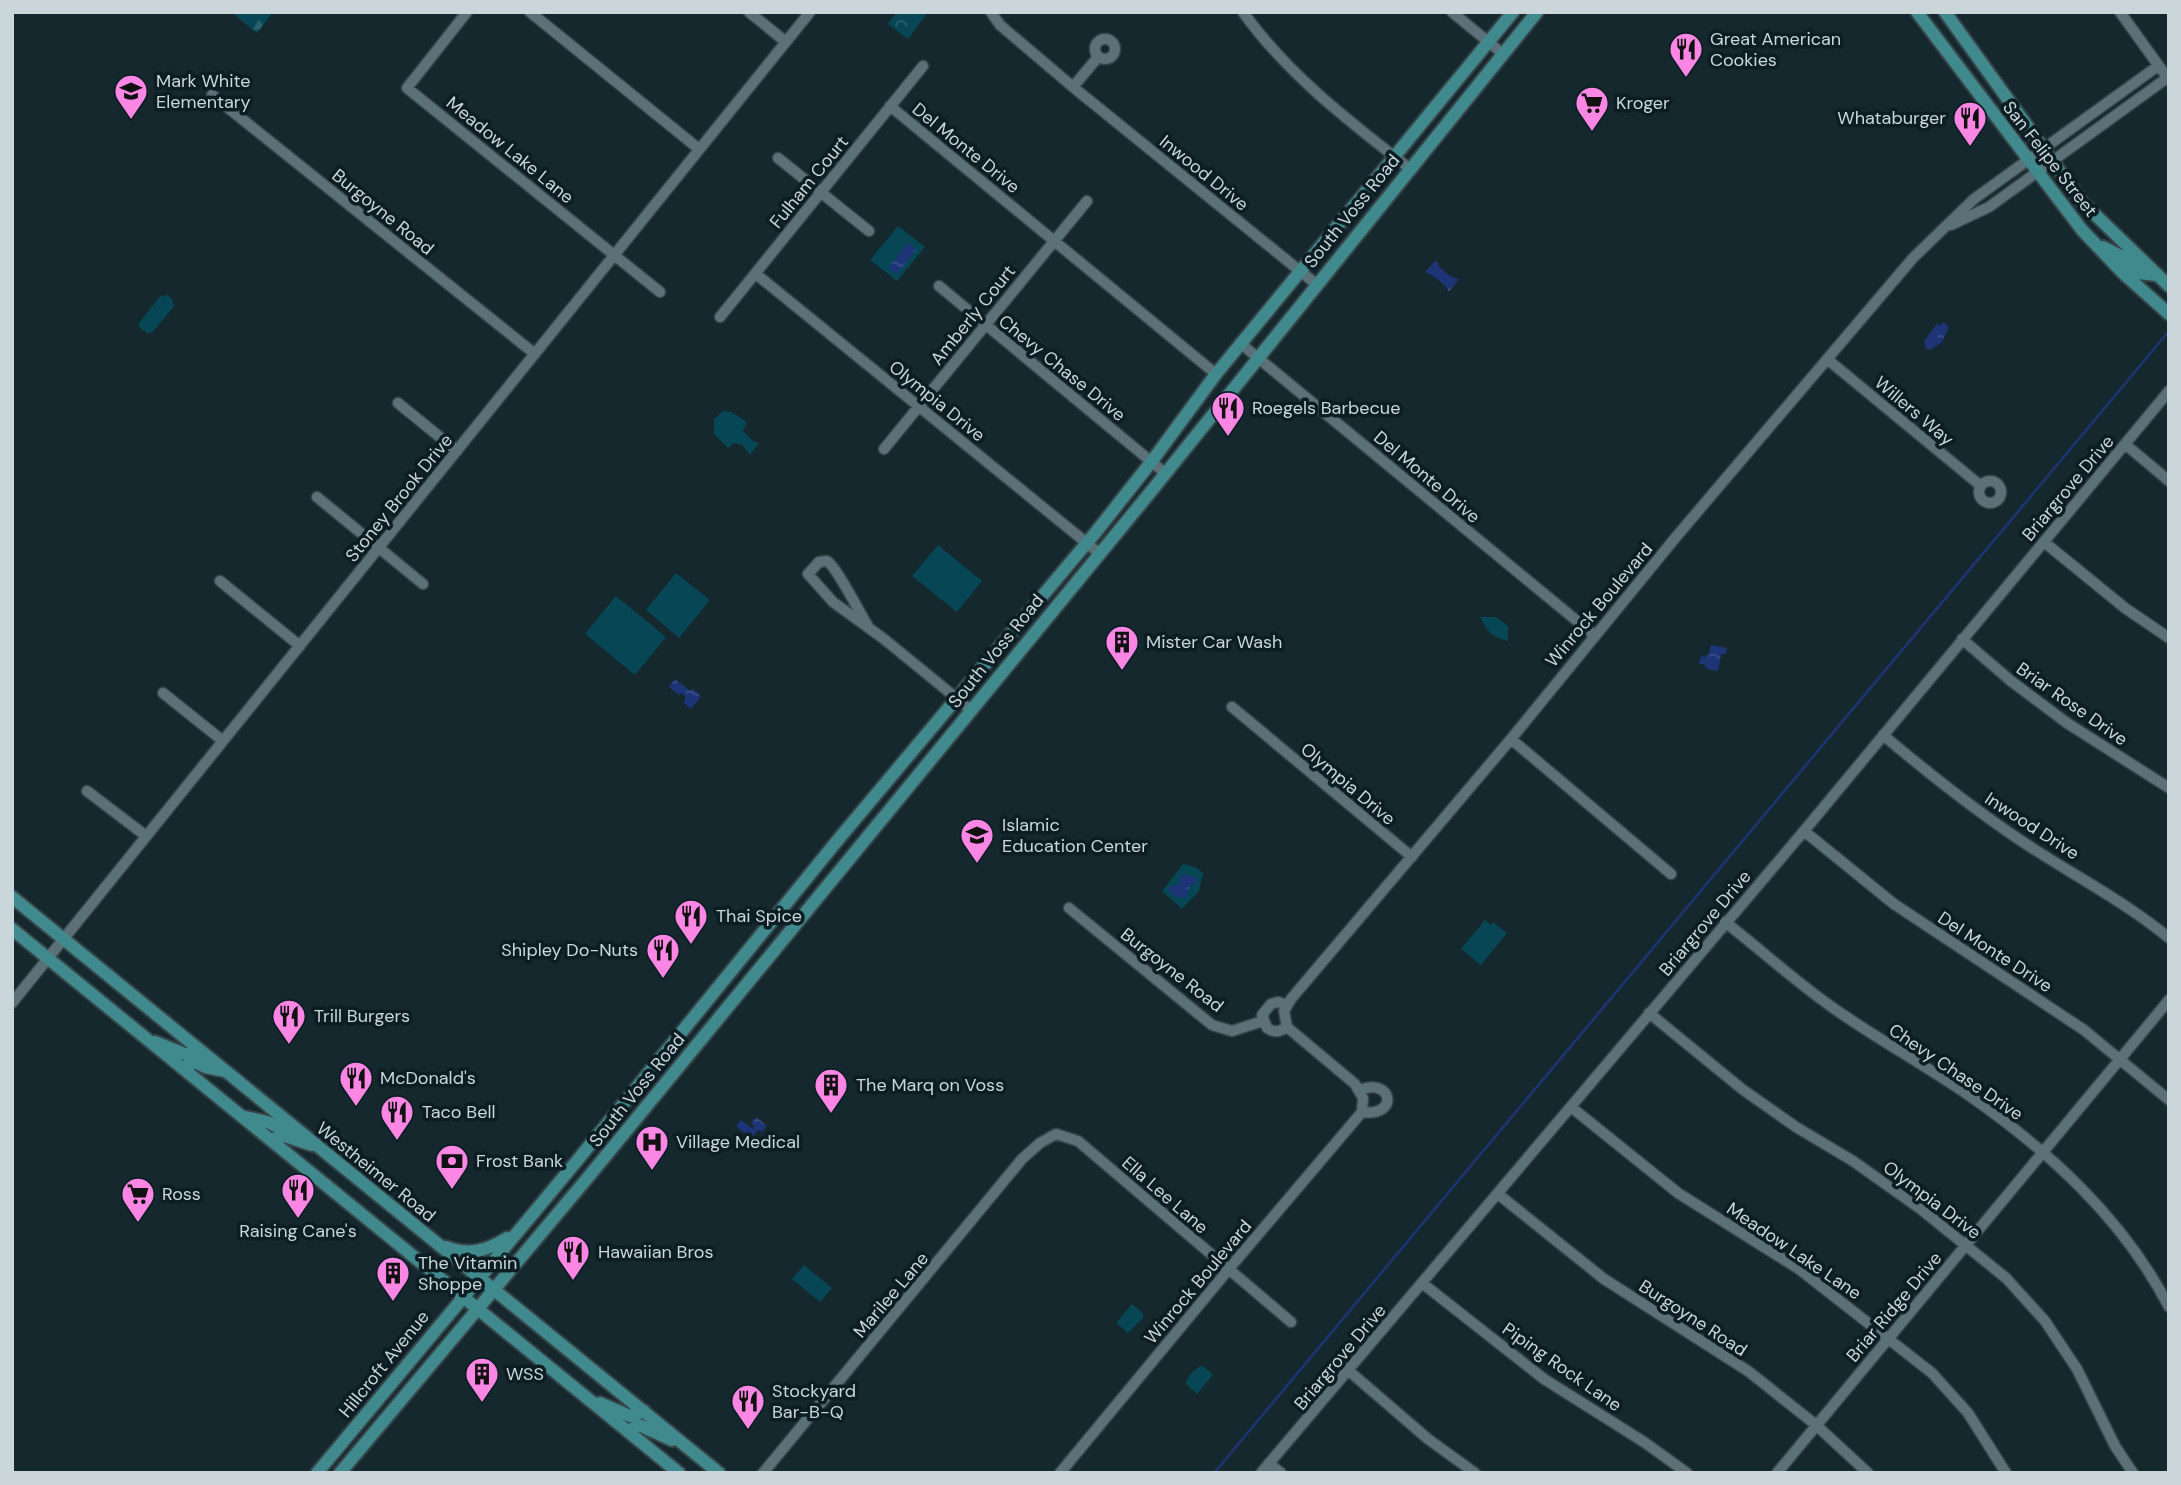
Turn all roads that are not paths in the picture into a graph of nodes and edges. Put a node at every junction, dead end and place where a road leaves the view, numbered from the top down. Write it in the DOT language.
graph roads {
  1 [pos="530,12"];
  2 [pos="749,12"];
  3 [pos="810,12"];
  4 [pos="991,12"];
  5 [pos="1243,12"];
  6 [pos="1452,12"];
  7 [pos="1513,12"];
  8 [pos="1537,12"];
  9 [pos="1917,12"];
  10 [pos="2120,12"];
  11 [pos="1945,13"];
  12 [pos="464,16"];
  13 [pos="1927,26"];
  14 [pos="786,42"];
  15 [pos="1489,43"];
  16 [pos="1503,54"];
  17 [pos="1098,57"];
  18 [pos="923,66"];
  19 [pos="2158,66"];
  20 [pos="2168,79"];
  21 [pos="1073,87"];
  22 [pos="212,95"];
  23 [pos="2114,97"];
  24 [pos="2134,102"];
  25 [pos="890,106"];
  26 [pos="2042,148"];
  27 [pos="699,149"];
  28 [pos="1394,156"];
  29 [pos="778,158"];
  30 [pos="2026,159"];
  31 [pos="2052,161"];
  32 [pos="1409,168"];
  33 [pos="2036,172"];
  34 [pos="821,192"];
  35 [pos="1087,201"];
  36 [pos="1941,230"];
  37 [pos="869,231"];
  38 [pos="1332,231"];
  39 [pos="1054,241"];
  40 [pos="2093,242"];
  41 [pos="1348,244"];
  42 [pos="615,254"];
  43 [pos="1299,271"];
  44 [pos="755,274"];
  45 [pos="2156,275"];
  46 [pos="1316,284"];
  47 [pos="939,286"];
  48 [pos="2169,286"];
  49 [pos="660,292"];
  50 [pos="2168,314"];
  51 [pos="720,317"];
  52 [pos="985,325"];
  53 [pos="1240,343"];
  54 [pos="535,354"];
  55 [pos="1257,357"];
  56 [pos="1827,359"];
  57 [pos="1216,374"];
  58 [pos="2169,391"];
  59 [pos="398,402"];
  60 [pos="919,407"];
  61 [pos="2125,444"];
  62 [pos="884,449"];
  63 [pos="457,451"];
  64 [pos="1153,461"];
  65 [pos="1166,473"];
  66 [pos="2169,481"];
  67 [pos="1981,486"];
  68 [pos="317,497"];
  69 [pos="2044,542"];
  70 [pos="1086,543"];
  71 [pos="379,547"];
  72 [pos="1099,553"];
  73 [pos="220,581"];
  74 [pos="423,584"];
  75 [pos="869,628"];
  76 [pos="1594,635"];
  77 [pos="2169,638"];
  78 [pos="1962,639"];
  79 [pos="300,646"];
  80 [pos="163,693"];
  81 [pos="957,699"];
  82 [pos="1232,707"];
  83 [pos="971,710"];
  84 [pos="1883,735"];
  85 [pos="1511,739"];
  86 [pos="223,741"];
  87 [pos="2169,788"];
  88 [pos="88,791"];
  89 [pos="880,792"];
  90 [pos="893,804"];
  91 [pos="1804,831"];
  92 [pos="146,836"];
  93 [pos="1412,857"];
  94 [pos="1671,874"];
  95 [pos="806,878"];
  96 [pos="823,891"];
  97 [pos="12,897"];
  98 [pos="1069,908"];
  99 [pos="1726,922"];
  100 [pos="12,929"];
  101 [pos="2169,938"];
  102 [pos="63,940"];
  103 [pos="48,958"];
  104 [pos="732,969"];
  105 [pos="748,982"];
  106 [pos="2169,1000"];
  107 [pos="12,1003"];
  108 [pos="1287,1004"];
  109 [pos="1649,1013"];
  110 [pos="1263,1021"];
  111 [pos="1287,1027"];
  112 [pos="148,1039"];
  113 [pos="200,1050"];
  114 [pos="2120,1059"];
  115 [pos="653,1065"];
  116 [pos="183,1068"];
  117 [pos="226,1071"];
  118 [pos="669,1078"];
  119 [pos="1360,1090"];
  120 [pos="2169,1100"];
  121 [pos="1571,1107"];
  122 [pos="1363,1112"];
  123 [pos="241,1116"];
  124 [pos="292,1125"];
  125 [pos="1046,1139"];
  126 [pos="271,1140"];
  127 [pos="319,1147"];
  128 [pos="2042,1152"];
  129 [pos="576,1162"];
  130 [pos="590,1175"];
  131 [pos="1498,1194"];
  132 [pos="519,1230"];
  133 [pos="438,1244"];
  134 [pos="1966,1244"];
  135 [pos="1228,1270"];
  136 [pos="478,1278"];
  137 [pos="1422,1283"];
  138 [pos="492,1289"];
  139 [pos="463,1297"];
  140 [pos="2169,1307"];
  141 [pos="476,1308"];
  142 [pos="1291,1322"];
  143 [pos="1889,1338"];
  144 [pos="1349,1371"];
  145 [pos="590,1400"];
  146 [pos="370,1411"];
  147 [pos="644,1411"];
  148 [pos="383,1422"];
  149 [pos="1816,1426"];
  150 [pos="628,1431"];
  151 [pos="685,1446"];
  152 [pos="1269,1463"];
  153 [pos="317,1473"];
  154 [pos="340,1473"];
  155 [pos="679,1473"];
  156 [pos="719,1473"];
  157 [pos="763,1473"];
  158 [pos="1060,1473"];
  159 [pos="1261,1473"];
  160 [pos="1281,1473"];
  161 [pos="1475,1473"];
  162 [pos="1687,1473"];
  163 [pos="1777,1473"];
  164 [pos="1868,1473"];
  165 [pos="2006,1473"];
  166 [pos="2133,1473"];
  1 -- 27 [label="street"];
  2 -- 14 [label="street"];
  3 -- 14 [label="street, Stoney Brook Drive"];
  4 -- 21 [label="street, Inwood Drive"];
  5 -- 28 [label="street"];
  6 -- 15 [label="street"];
  7 -- 15 [label="main road, South Voss Road"];
  8 -- 16 [label="main road, South Voss Road"];
  9 -- 13 [label="main road, San Felipe Street"];
  10 -- 19 [label="street"];
  11 -- 13 [label="main road"];
  11 -- 26 [label="main road, San Felipe Street"];
  12 -- 42 [label="street, Meadow Lake Lane"];
  13 -- 30 [label="main road, San Felipe Street"];
  14 -- 27 [label="street, Stoney Brook Drive"];
  15 -- 16 [label="street"];
  15 -- 28 [label="main road, South Voss Road"];
  16 -- 32 [label="main road, South Voss Road"];
  17 -- 21 [label="street"];
  18 -- 25 [label="street, Fulham Court"];
  19 -- 20 [label="street, Winrock Boulevard"];
  19 -- 23 [label="street, Winrock Boulevard"];
  20 -- 24 [label="street, Winrock Boulevard"];
  21 -- 43 [label="street, Inwood Drive"];
  22 -- 54 [label="street, Burgoyne Road"];
  23 -- 24 [label="street"];
  23 -- 26 [label="street, Winrock Boulevard"];
  24 -- 31 [label="street, Winrock Boulevard"];
  25 -- 34 [label="street, Fulham Court"];
  25 -- 39 [label="street, Del Monte Drive"];
  26 -- 30 [label="street, Winrock Boulevard"];
  26 -- 31 [label="main road, San Felipe Street"];
  27 -- 42 [label="street, Stoney Brook Drive"];
  28 -- 32 [label="street"];
  28 -- 38 [label="main road, South Voss Road"];
  29 -- 34 [label="street"];
  30 -- 33 [label="main road, San Felipe Street"];
  30 -- 36 [label="street, Winrock Boulevard"];
  31 -- 33 [label="street, Winrock Boulevard"];
  31 -- 45 [label="main road, San Felipe Street"];
  32 -- 41 [label="main road, South Voss Road"];
  33 -- 36 [label="street, Winrock Boulevard"];
  33 -- 40 [label="main road, San Felipe Street"];
  34 -- 37 [label="street"];
  34 -- 44 [label="street, Fulham Court"];
  35 -- 39 [label="street, Amberly Court"];
  36 -- 56 [label="street, Winrock Boulevard"];
  38 -- 41 [label="main road"];
  38 -- 43 [label="main road, South Voss Road"];
  39 -- 52 [label="street, Amberly Court"];
  39 -- 57 [label="street, Del Monte Drive"];
  40 -- 45 [label="main road"];
  40 -- 50 [label="main road, San Felipe Street"];
  41 -- 46 [label="main road, South Voss Road"];
  42 -- 49 [label="street, Meadow Lake Lane"];
  42 -- 54 [label="street, Stoney Brook Drive"];
  43 -- 46 [label="street, Inwood Drive"];
  43 -- 53 [label="main road, South Voss Road"];
  44 -- 51 [label="street, Fulham Court"];
  44 -- 60 [label="street, Olympia Drive"];
  45 -- 48 [label="main road, San Felipe Street"];
  46 -- 55 [label="main road, South Voss Road"];
  47 -- 52 [label="street, Chevy Chase Drive"];
  52 -- 60 [label="street, Amberly Court"];
  52 -- 64 [label="street, Chevy Chase Drive"];
  53 -- 55 [label="street, Del Monte Drive"];
  53 -- 57 [label="main road, South Voss Road"];
  54 -- 63 [label="street, Stoney Brook Drive"];
  55 -- 65 [label="main road, South Voss Road"];
  55 -- 76 [label="street, Del Monte Drive"];
  56 -- 67 [label="street, Willers Way"];
  56 -- 76 [label="street, Winrock Boulevard"];
  57 -- 64 [label="main road, South Voss Road"];
  58 -- 61 [label="street, Briargrove Drive"];
  59 -- 63 [label="street"];
  60 -- 62 [label="street, Amberly Court"];
  60 -- 70 [label="street, Olympia Drive"];
  61 -- 66 [label="street"];
  61 -- 69 [label="street, Briargrove Drive"];
  63 -- 71 [label="street, Stoney Brook Drive"];
  64 -- 65 [label="street, Chevy Chase Drive"];
  64 -- 70 [label="main road, South Voss Road"];
  65 -- 72 [label="main road, South Voss Road"];
  68 -- 71 [label="street"];
  69 -- 77 [label="street"];
  69 -- 78 [label="street, Briargrove Drive"];
  70 -- 72 [label="street, Olympia Drive"];
  70 -- 81 [label="main road, South Voss Road"];
  71 -- 74 [label="street"];
  71 -- 79 [label="street, Stoney Brook Drive"];
  72 -- 83 [label="main road, South Voss Road"];
  73 -- 79 [label="street"];
  75 -- 75 [label="street"];
  75 -- 81 [label="street"];
  76 -- 85 [label="street, Winrock Boulevard"];
  78 -- 84 [label="street, Briargrove Drive"];
  78 -- 87 [label="street, Briar Rose Drive"];
  79 -- 86 [label="street, Stoney Brook Drive"];
  80 -- 86 [label="street"];
  81 -- 83 [label="street"];
  81 -- 89 [label="main road, South Voss Road"];
  82 -- 93 [label="street, Olympia Drive"];
  83 -- 90 [label="main road, South Voss Road"];
  84 -- 91 [label="street, Briargrove Drive"];
  84 -- 101 [label="street, Inwood Drive"];
  85 -- 93 [label="street, Winrock Boulevard"];
  85 -- 94 [label="street"];
  86 -- 92 [label="street, Stoney Brook Drive"];
  88 -- 92 [label="street"];
  89 -- 90 [label="main road"];
  89 -- 95 [label="main road, South Voss Road"];
  90 -- 96 [label="main road, South Voss Road"];
  91 -- 99 [label="street, Briargrove Drive"];
  91 -- 114 [label="street, Del Monte Drive"];
  92 -- 102 [label="street, Stoney Brook Drive"];
  93 -- 108 [label="street, Winrock Boulevard"];
  95 -- 96 [label="main road"];
  95 -- 104 [label="main road, South Voss Road"];
  96 -- 105 [label="main road, South Voss Road"];
  97 -- 102 [label="main road, Westheimer Road"];
  98 -- 110 [label="street, Burgoyne Road"];
  99 -- 109 [label="street, Briargrove Drive"];
  99 -- 128 [label="street, Chevy Chase Drive"];
  100 -- 103 [label="main road"];
  102 -- 103 [label="street, Stoney Brook Drive"];
  102 -- 113 [label="main road, Westheimer Road"];
  103 -- 107 [label="street, Stoney Brook Drive"];
  103 -- 112 [label="main road"];
  104 -- 105 [label="main road"];
  104 -- 115 [label="main road, South Voss Road"];
  105 -- 118 [label="main road, South Voss Road"];
  106 -- 114 [label="street, Briar Ridge Drive"];
  108 -- 110 [label="street, Winrock Boulevard"];
  108 -- 111 [label="street"];
  109 -- 121 [label="street, Briargrove Drive"];
  109 -- 134 [label="street, Olympia Drive"];
  110 -- 111 [label="street, Winrock Boulevard"];
  111 -- 119 [label="street, Winrock Boulevard"];
  112 -- 113 [label="main road"];
  112 -- 116 [label="main road"];
  113 -- 117 [label="main road, Westheimer Road"];
  114 -- 120 [label="street, Del Monte Drive"];
  114 -- 128 [label="street, Briar Ridge Drive"];
  115 -- 118 [label="main road"];
  115 -- 129 [label="main road, South Voss Road"];
  116 -- 117 [label="main road"];
  116 -- 123 [label="main road"];
  117 -- 124 [label="main road, Westheimer Road"];
  118 -- 130 [label="main road, South Voss Road"];
  119 -- 122 [label="street"];
  119 -- 122 [label="street, Winrock Boulevard"];
  121 -- 131 [label="street, Briargrove Drive"];
  121 -- 143 [label="street, Meadow Lake Lane"];
  122 -- 135 [label="street, Winrock Boulevard"];
  123 -- 124 [label="main road"];
  123 -- 126 [label="main road"];
  124 -- 127 [label="main road, Westheimer Road"];
  125 -- 135 [label="street, Ella Lee Lane"];
  125 -- 157 [label="street, Marilee Lane"];
  126 -- 127 [label="main road"];
  126 -- 139 [label="main road"];
  127 -- 133 [label="main road, Westheimer Road"];
  128 -- 134 [label="street, Briar Ridge Drive"];
  128 -- 140 [label="street, Chevy Chase Drive"];
  129 -- 130 [label="main road"];
  129 -- 132 [label="main road, South Voss Road"];
  130 -- 138 [label="main road, South Voss Road"];
  131 -- 137 [label="street, Briargrove Drive"];
  131 -- 149 [label="street, Burgoyne Road"];
  132 -- 133 [label="main road"];
  132 -- 136 [label="main road, South Voss Road"];
  133 -- 136 [label="main road, Westheimer Road"];
  134 -- 143 [label="street, Briar Ridge Drive"];
  134 -- 166 [label="street, Olympia Drive"];
  135 -- 142 [label="street, Ella Lee Lane"];
  135 -- 158 [label="street, Winrock Boulevard"];
  136 -- 138 [label="main road, Westheimer Road"];
  136 -- 139 [label="main road, Hillcroft Avenue"];
  137 -- 144 [label="street, Briargrove Drive"];
  137 -- 162 [label="street, Piping Rock Lane"];
  138 -- 141 [label="main road, South Voss Road"];
  138 -- 147 [label="main road, Westheimer Road"];
  139 -- 141 [label="main road"];
  139 -- 146 [label="main road, Hillcroft Avenue"];
  141 -- 145 [label="main road"];
  141 -- 148 [label="main road, Hillcroft Avenue"];
  143 -- 149 [label="street, Briar Ridge Drive"];
  143 -- 165 [label="street, Meadow Lake Lane"];
  144 -- 152 [label="street, Briargrove Drive"];
  144 -- 161 [label="street"];
  145 -- 147 [label="main road"];
  145 -- 150 [label="main road"];
  146 -- 148 [label="main road"];
  146 -- 153 [label="main road, Hillcroft Avenue"];
  147 -- 151 [label="main road, Westheimer Road"];
  148 -- 154 [label="main road, Hillcroft Avenue"];
  149 -- 163 [label="street, Briar Ridge Drive"];
  149 -- 164 [label="street, Burgoyne Road"];
  150 -- 151 [label="main road"];
  150 -- 155 [label="main road"];
  151 -- 156 [label="main road, Westheimer Road"];
  152 -- 159 [label="street, Briargrove Drive"];
  152 -- 160 [label="street"];
}
